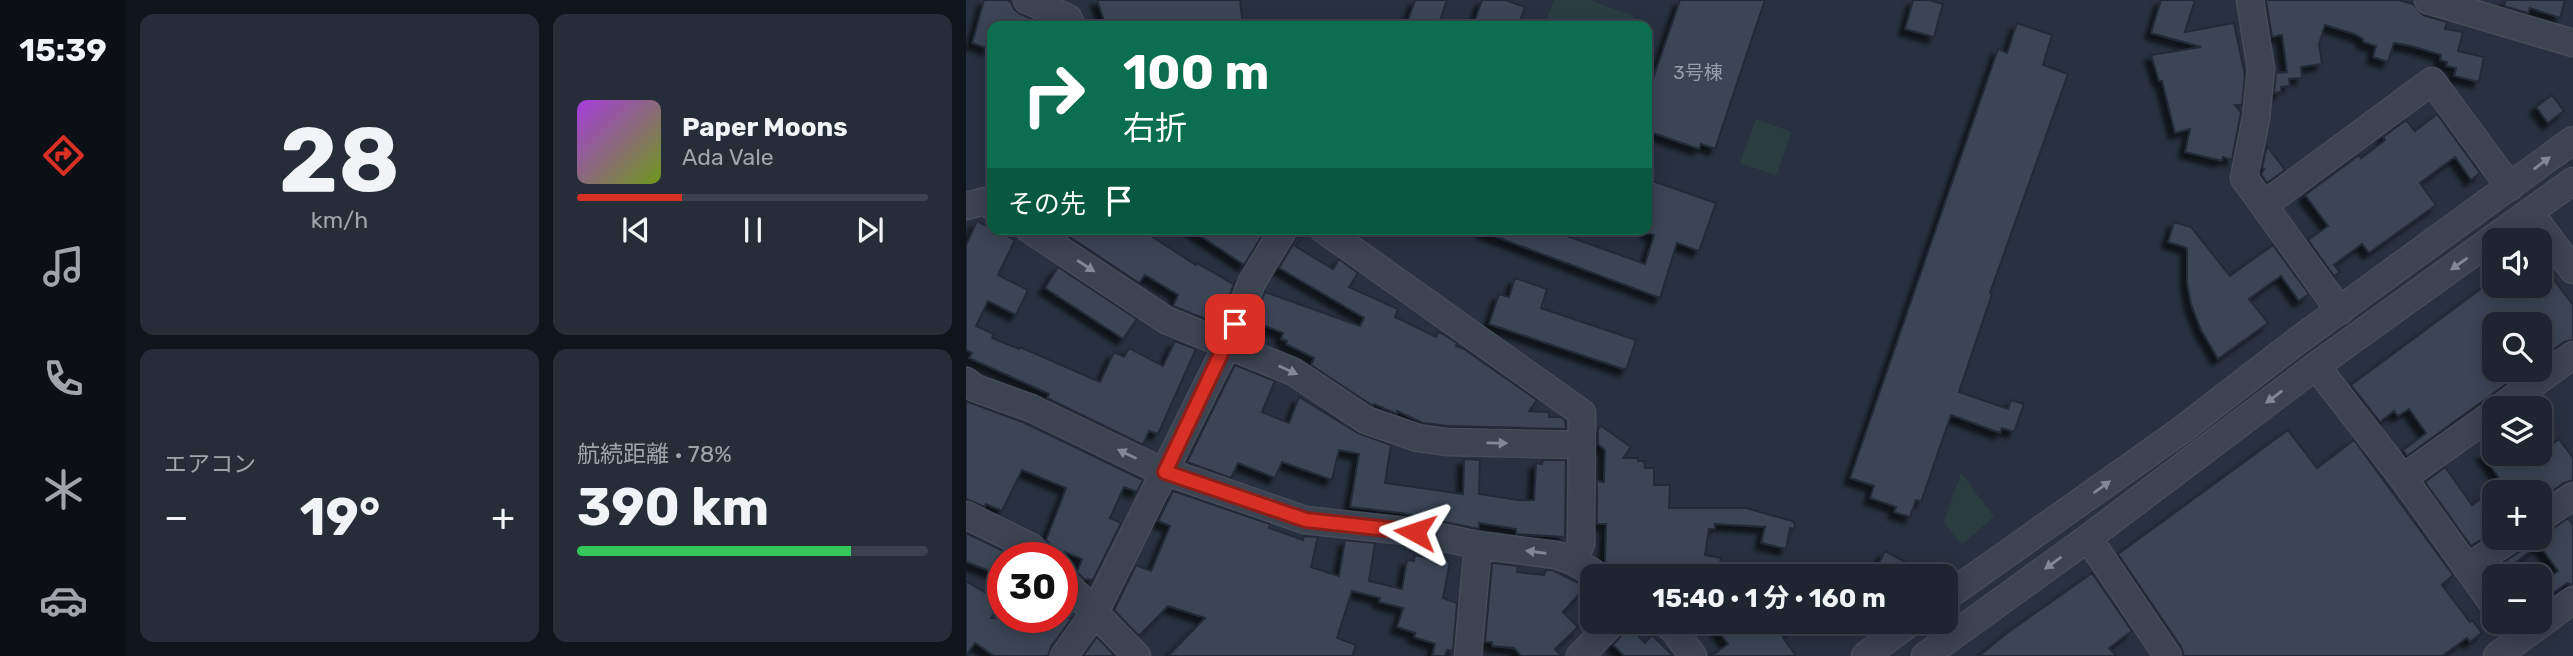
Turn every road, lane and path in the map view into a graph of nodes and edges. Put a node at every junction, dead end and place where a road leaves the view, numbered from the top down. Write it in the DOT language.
graph roads {
  1 [pos="1027,0"];
  2 [pos="2250,0"];
  3 [pos="2428,0"];
  4 [pos="1070,21"];
  5 [pos="2573,43"];
  6 [pos="2573,140"];
  7 [pos="2573,181"];
  8 [pos="2510,187"];
  9 [pos="987,202"];
  10 [pos="2264,205"];
  11 [pos="966,206"];
  12 [pos="2530,214"];
  13 [pos="1038,235"];
  14 [pos="1280,235"];
  15 [pos="1331,235"];
  16 [pos="2573,270"];
  17 [pos="2340,311"];
  18 [pos="1227,345"];
  19 [pos="2573,355"];
  20 [pos="2316,366"];
  21 [pos="966,381"];
  22 [pos="2517,396"];
  23 [pos="2482,422"];
  24 [pos="1582,445"];
  25 [pos="1165,472"];
  26 [pos="2403,478"];
  27 [pos="2573,496"];
  28 [pos="2552,510"];
  29 [pos="966,514"];
  30 [pos="2088,538"];
  31 [pos="1021,542"];
  32 [pos="1478,545"];
  33 [pos="2494,550"];
  34 [pos="1573,561"];
  35 [pos="1580,565"];
  36 [pos="2468,568"];
  37 [pos="2482,588"];
  38 [pos="1958,589"];
  39 [pos="1078,595"];
  40 [pos="2573,600"];
  41 [pos="2552,610"];
  42 [pos="1095,612"];
  43 [pos="1601,634"];
  44 [pos="1677,634"];
  45 [pos="1895,634"];
  46 [pos="2510,634"];
  47 [pos="1064,656"];
  48 [pos="1138,656"];
  49 [pos="1468,656"];
  50 [pos="1580,656"];
  51 [pos="1693,656"];
  52 [pos="1865,656"];
  53 [pos="1925,656"];
  54 [pos="2168,656"];
  55 [pos="2497,656"];
  1 -- 4 [label="street"];
  2 -- 10 [label="street"];
  3 -- 5 [label="street"];
  8 -- 6 [label="street, one-way"];
  7 -- 12 [label="street"];
  8 -- 10 [label="street"];
  8 -- 17 [label="street"];
  9 -- 11 [label="street"];
  10 -- 17 [label="street"];
  12 -- 16 [label="street"];
  12 -- 20 [label="street, one-way"];
  13 -- 18 [label="street, one-way"];
  14 -- 18 [label="street"];
  15 -- 24 [label="street"];
  38 -- 17 [label="street, one-way"];
  18 -- 24 [label="street, one-way"];
  18 -- 25 [label="street"];
  19 -- 22 [label="street"];
  20 -- 26 [label="street"];
  20 -- 30 [label="street, one-way"];
  25 -- 21 [label="street, one-way"];
  23 -- 26 [label="street"];
  24 -- 34 [label="street"];
  25 -- 32 [label="street"];
  25 -- 42 [label="street"];
  26 -- 36 [label="street"];
  27 -- 28 [label="street"];
  29 -- 31 [label="street"];
  30 -- 53 [label="street, one-way"];
  30 -- 54 [label="street"];
  34 -- 32 [label="street, one-way"];
  32 -- 49 [label="street"];
  33 -- 36 [label="street"];
  34 -- 35 [label="street"];
  36 -- 37 [label="street"];
  39 -- 42 [label="street"];
  40 -- 41 [label="street"];
  42 -- 47 [label="street"];
  42 -- 48 [label="street"];
  43 -- 50 [label="street"];
  44 -- 51 [label="street"];
  45 -- 52 [label="street"];
  46 -- 55 [label="street"];
}
